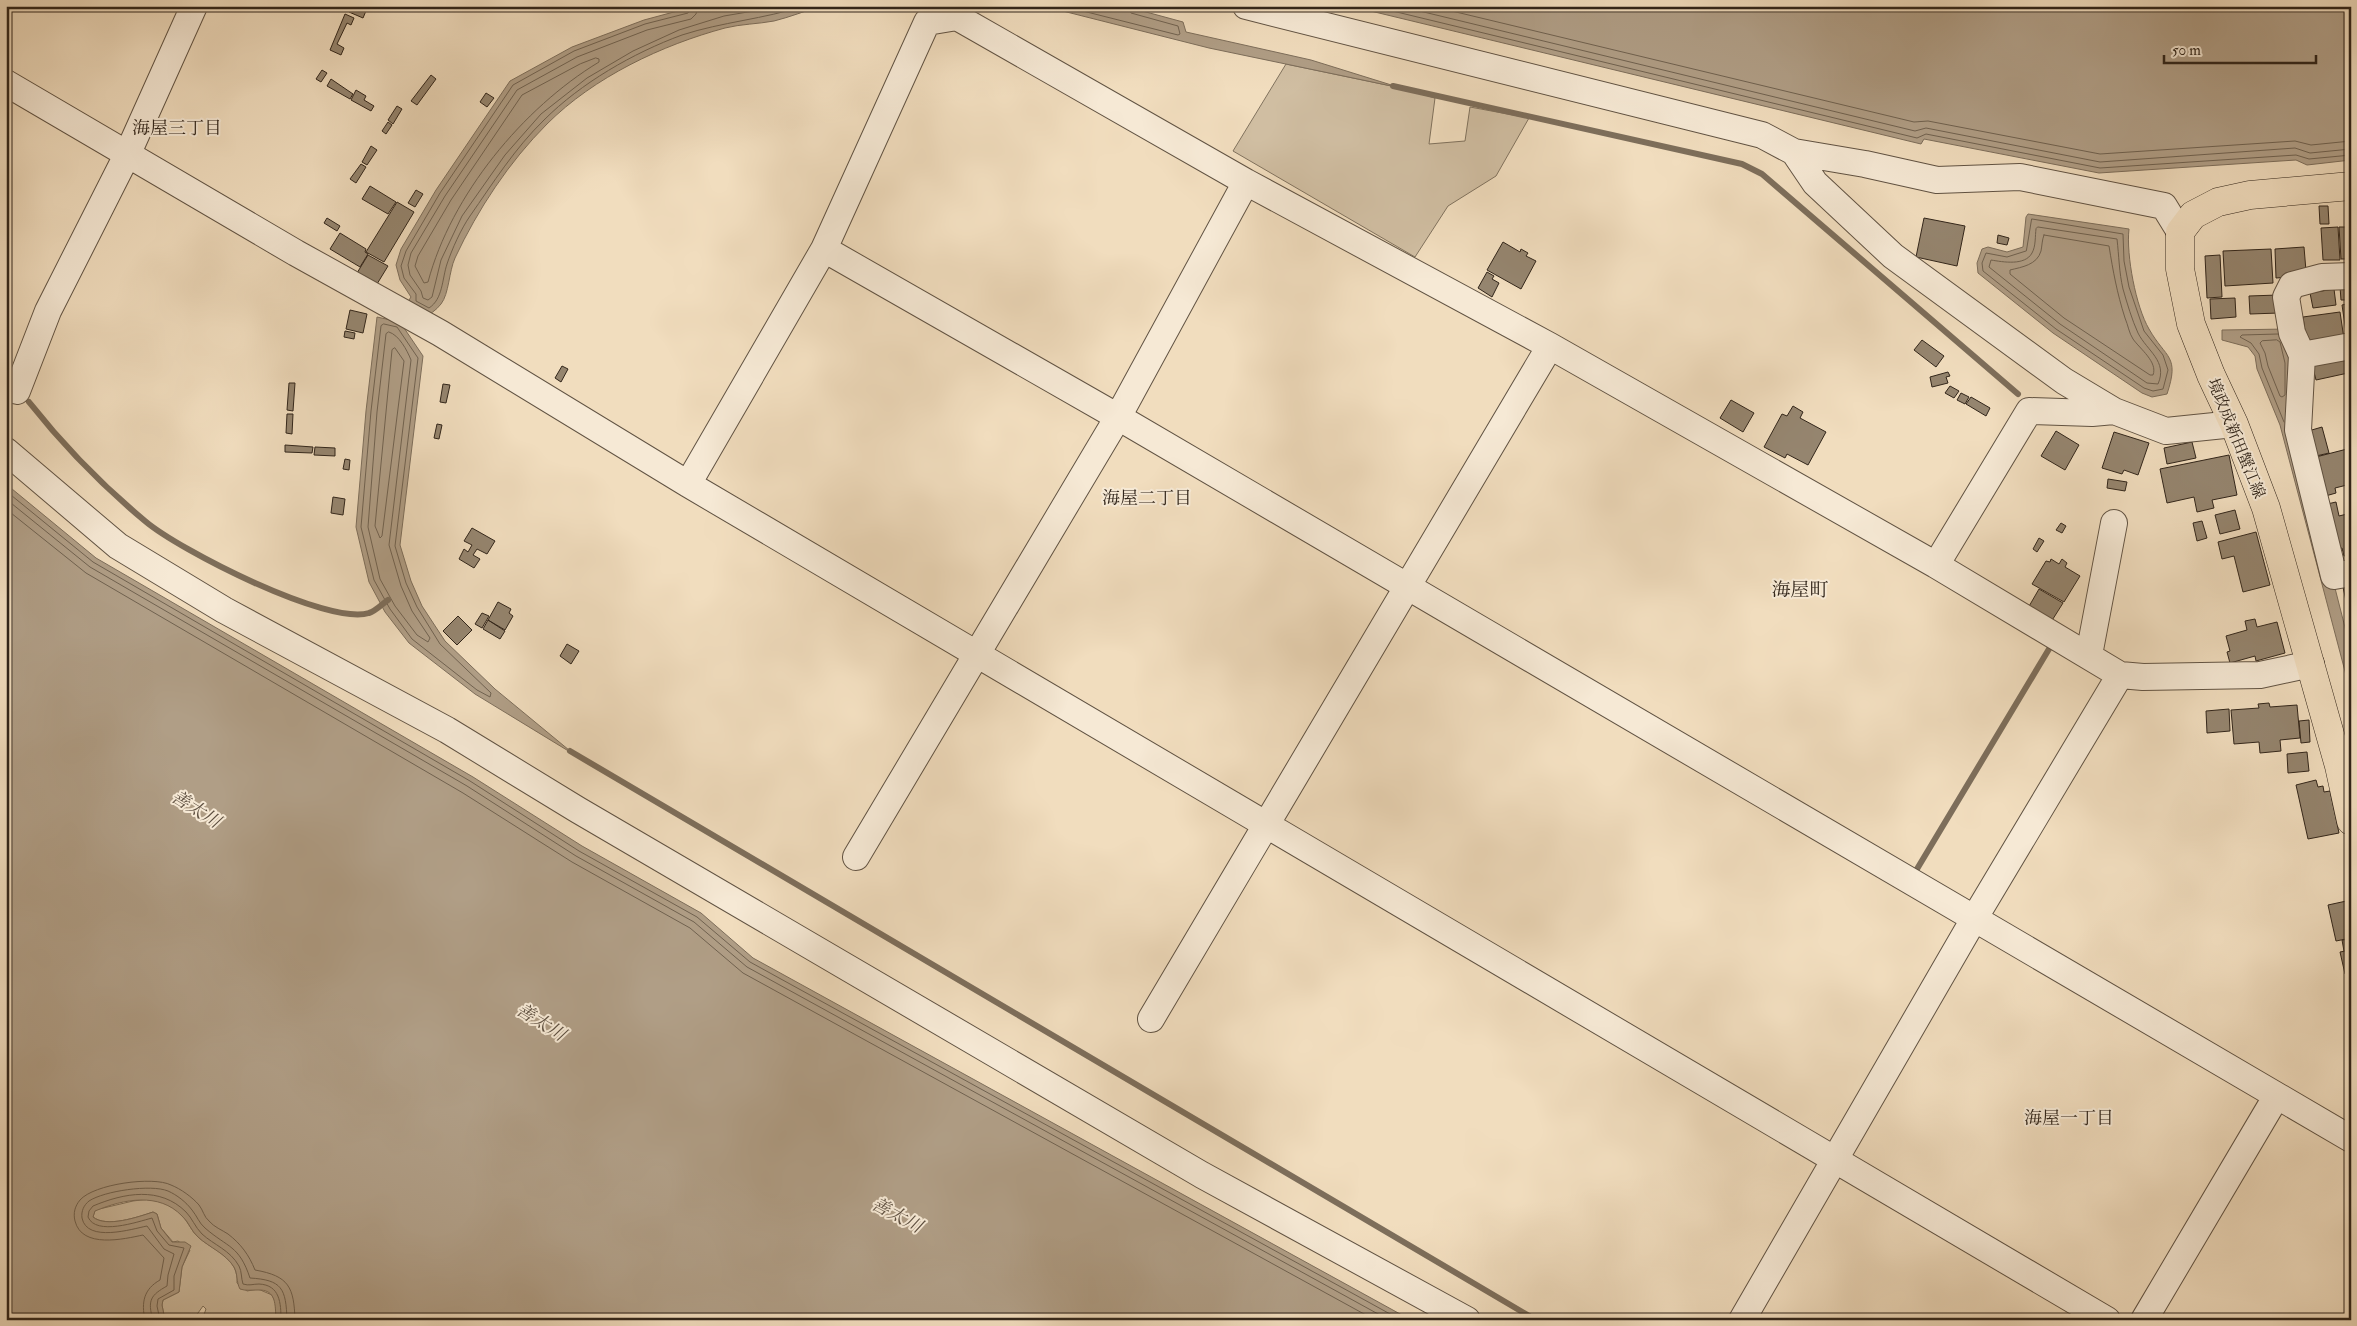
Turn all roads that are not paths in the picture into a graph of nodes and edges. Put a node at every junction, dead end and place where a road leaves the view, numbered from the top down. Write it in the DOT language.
graph roads {
  1 [pos="194,6"];
  2 [pos="1246,6"];
  3 [pos="6,83"];
  4 [pos="1794,152"];
  5 [pos="128,153"];
  6 [pos="1246,182"];
  7 [pos="2351,186"];
  8 [pos="2180,232"];
  9 [pos="824,250"];
  10 [pos="2351,276"];
  11 [pos="1550,346"];
  12 [pos="2351,346"];
  13 [pos="2302,355"];
  14 [pos="6,382"];
  15 [pos="2114,411"];
  16 [pos="1118,417"];
  17 [pos="2234,424"];
  18 [pos="6,451"];
  19 [pos="688,484"];
  20 [pos="2114,523"];
  21 [pos="1936,565"];
  22 [pos="2351,573"];
  23 [pos="1407,587"];
  24 [pos="978,653"];
  25 [pos="2089,655"];
  26 [pos="2311,664"];
  27 [pos="2120,675"];
  28 [pos="2345,766"];
  29 [pos="2351,821"];
  30 [pos="1266,824"];
  31 [pos="856,857"];
  32 [pos="1974,919"];
  33 [pos="1151,1019"];
  34 [pos="2276,1097"];
  35 [pos="2351,1139"];
  36 [pos="1835,1158"];
  37 [pos="1467,1320"];
  38 [pos="1742,1320"];
  39 [pos="2107,1320"];
  40 [pos="2144,1320"];
  1 -- 5 [label="street"];
  2 -- 4 [label="street"];
  3 -- 5 [label="street"];
  4 -- 8 [label="street"];
  4 -- 15 [label="street"];
  5 -- 14 [label="street"];
  5 -- 19 [label="street"];
  6 -- 9 [label="street"];
  6 -- 11 [label="street"];
  6 -- 16 [label="street"];
  7 -- 8 [label="main road"];
  8 -- 17 [label="main road, 境政成新田蟹江線"];
  9 -- 16 [label="street"];
  9 -- 19 [label="street"];
  10 -- 13 [label="street"];
  11 -- 21 [label="street"];
  11 -- 23 [label="street"];
  12 -- 13 [label="street"];
  13 -- 22 [label="street"];
  15 -- 17 [label="street"];
  15 -- 21 [label="street"];
  16 -- 23 [label="street"];
  16 -- 24 [label="street"];
  17 -- 26 [label="main road, 境政成新田蟹江線"];
  18 -- 37 [label="street"];
  19 -- 24 [label="street"];
  20 -- 25 [label="street"];
  21 -- 25 [label="street"];
  23 -- 30 [label="street"];
  23 -- 32 [label="street"];
  24 -- 30 [label="street"];
  24 -- 31 [label="street"];
  25 -- 27 [label="street"];
  26 -- 27 [label="street"];
  26 -- 28 [label="main road, 境政成新田蟹江線"];
  27 -- 32 [label="street"];
  28 -- 29 [label="main road, 境政成新田蟹江線"];
  30 -- 33 [label="street"];
  30 -- 36 [label="street"];
  32 -- 34 [label="street"];
  32 -- 36 [label="street"];
  34 -- 35 [label="street"];
  34 -- 40 [label="street"];
  36 -- 38 [label="street"];
  36 -- 39 [label="street"];
}
